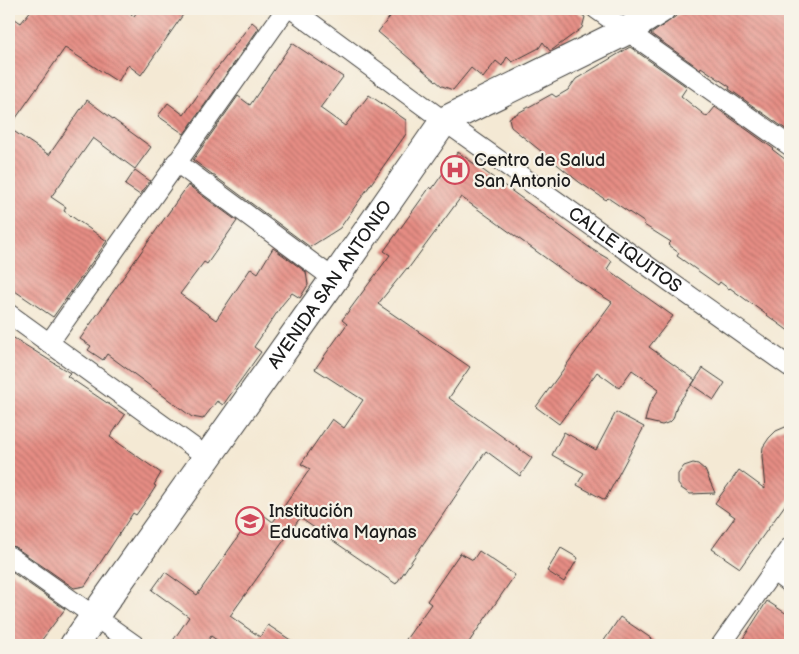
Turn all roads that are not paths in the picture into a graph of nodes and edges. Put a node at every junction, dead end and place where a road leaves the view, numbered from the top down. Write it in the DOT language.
graph roads {
  1 [pos="286,9"];
  2 [pos="292,9"];
  3 [pos="596,9"];
  4 [pos="661,9"];
  5 [pos="626,31"];
  6 [pos="444,121"];
  7 [pos="790,146"];
  8 [pos="176,162"];
  9 [pos="334,279"];
  10 [pos="9,314"];
  11 [pos="49,343"];
  12 [pos="790,367"];
  13 [pos="207,457"];
  14 [pos="790,547"];
  15 [pos="9,556"];
  16 [pos="773,571"];
  17 [pos="790,584"];
  18 [pos="95,617"];
  19 [pos="74,645"];
  20 [pos="135,645"];
  21 [pos="721,645"];
  1 -- 8 [label="street"];
  2 -- 6 [label="street, CALLE IQUITOS"];
  3 -- 5 [label="street"];
  4 -- 5 [label="main road, AVENIDA SAN ANTONIO"];
  5 -- 6 [label="main road, AVENIDA SAN ANTONIO"];
  5 -- 7 [label="street"];
  6 -- 9 [label="main road, AVENIDA SAN ANTONIO"];
  6 -- 12 [label="street, CALLE IQUITOS"];
  8 -- 9 [label="street"];
  8 -- 11 [label="street"];
  9 -- 13 [label="main road, AVENIDA SAN ANTONIO"];
  10 -- 11 [label="street"];
  11 -- 13 [label="street"];
  13 -- 18 [label="main road, AVENIDA SAN ANTONIO"];
  14 -- 16 [label="street"];
  15 -- 18 [label="street"];
  16 -- 17 [label="street"];
  16 -- 21 [label="street"];
  18 -- 19 [label="main road, AVENIDA SAN ANTONIO"];
  18 -- 20 [label="street"];
}
